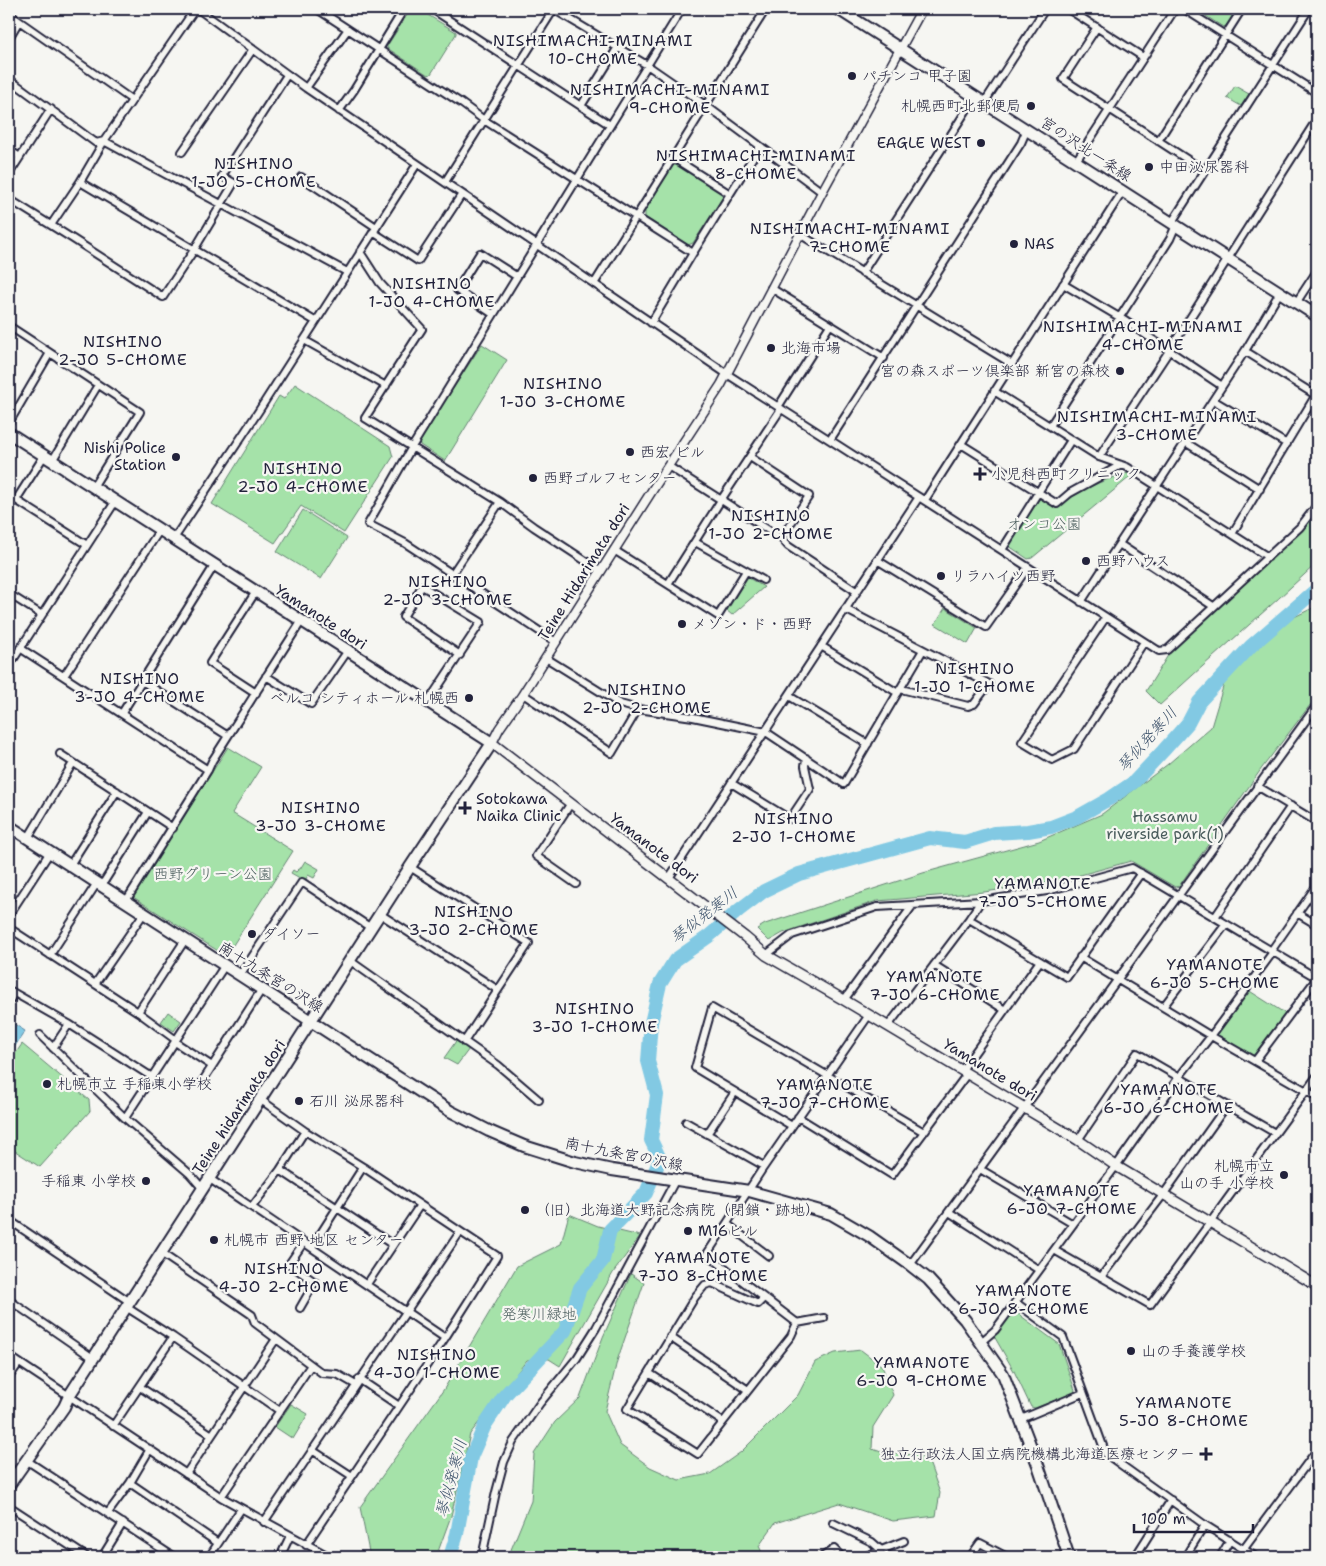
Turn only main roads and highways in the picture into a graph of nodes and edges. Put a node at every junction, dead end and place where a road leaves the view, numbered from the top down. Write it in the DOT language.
graph roads {
  1 [pos="838,9"];
  2 [pos="1317,316"];
  3 [pos="9,433"];
  4 [pos="492,744"];
  5 [pos="9,826"];
  6 [pos="312,1021"];
  7 [pos="1317,1286"];
  8 [pos="12,1472"];
  9 [pos="9,1485"];
  10 [pos="1069,1557"];
  1 -- 2 [label="main road, 宮の沢北一条線"];
  3 -- 4 [label="main road, Yamanote dori"];
  4 -- 6 [label="main road, Teine hidarimata dori"];
  4 -- 7 [label="main road, Yamanote dori"];
  5 -- 6 [label="main road, 南十九条宮の沢線"];
  6 -- 8 [label="main road, Teine hidarimata dori"];
  6 -- 10 [label="main road, 南十九条宮の沢線"];
  8 -- 9 [label="main road, Teine hidarimata dori"];
}
